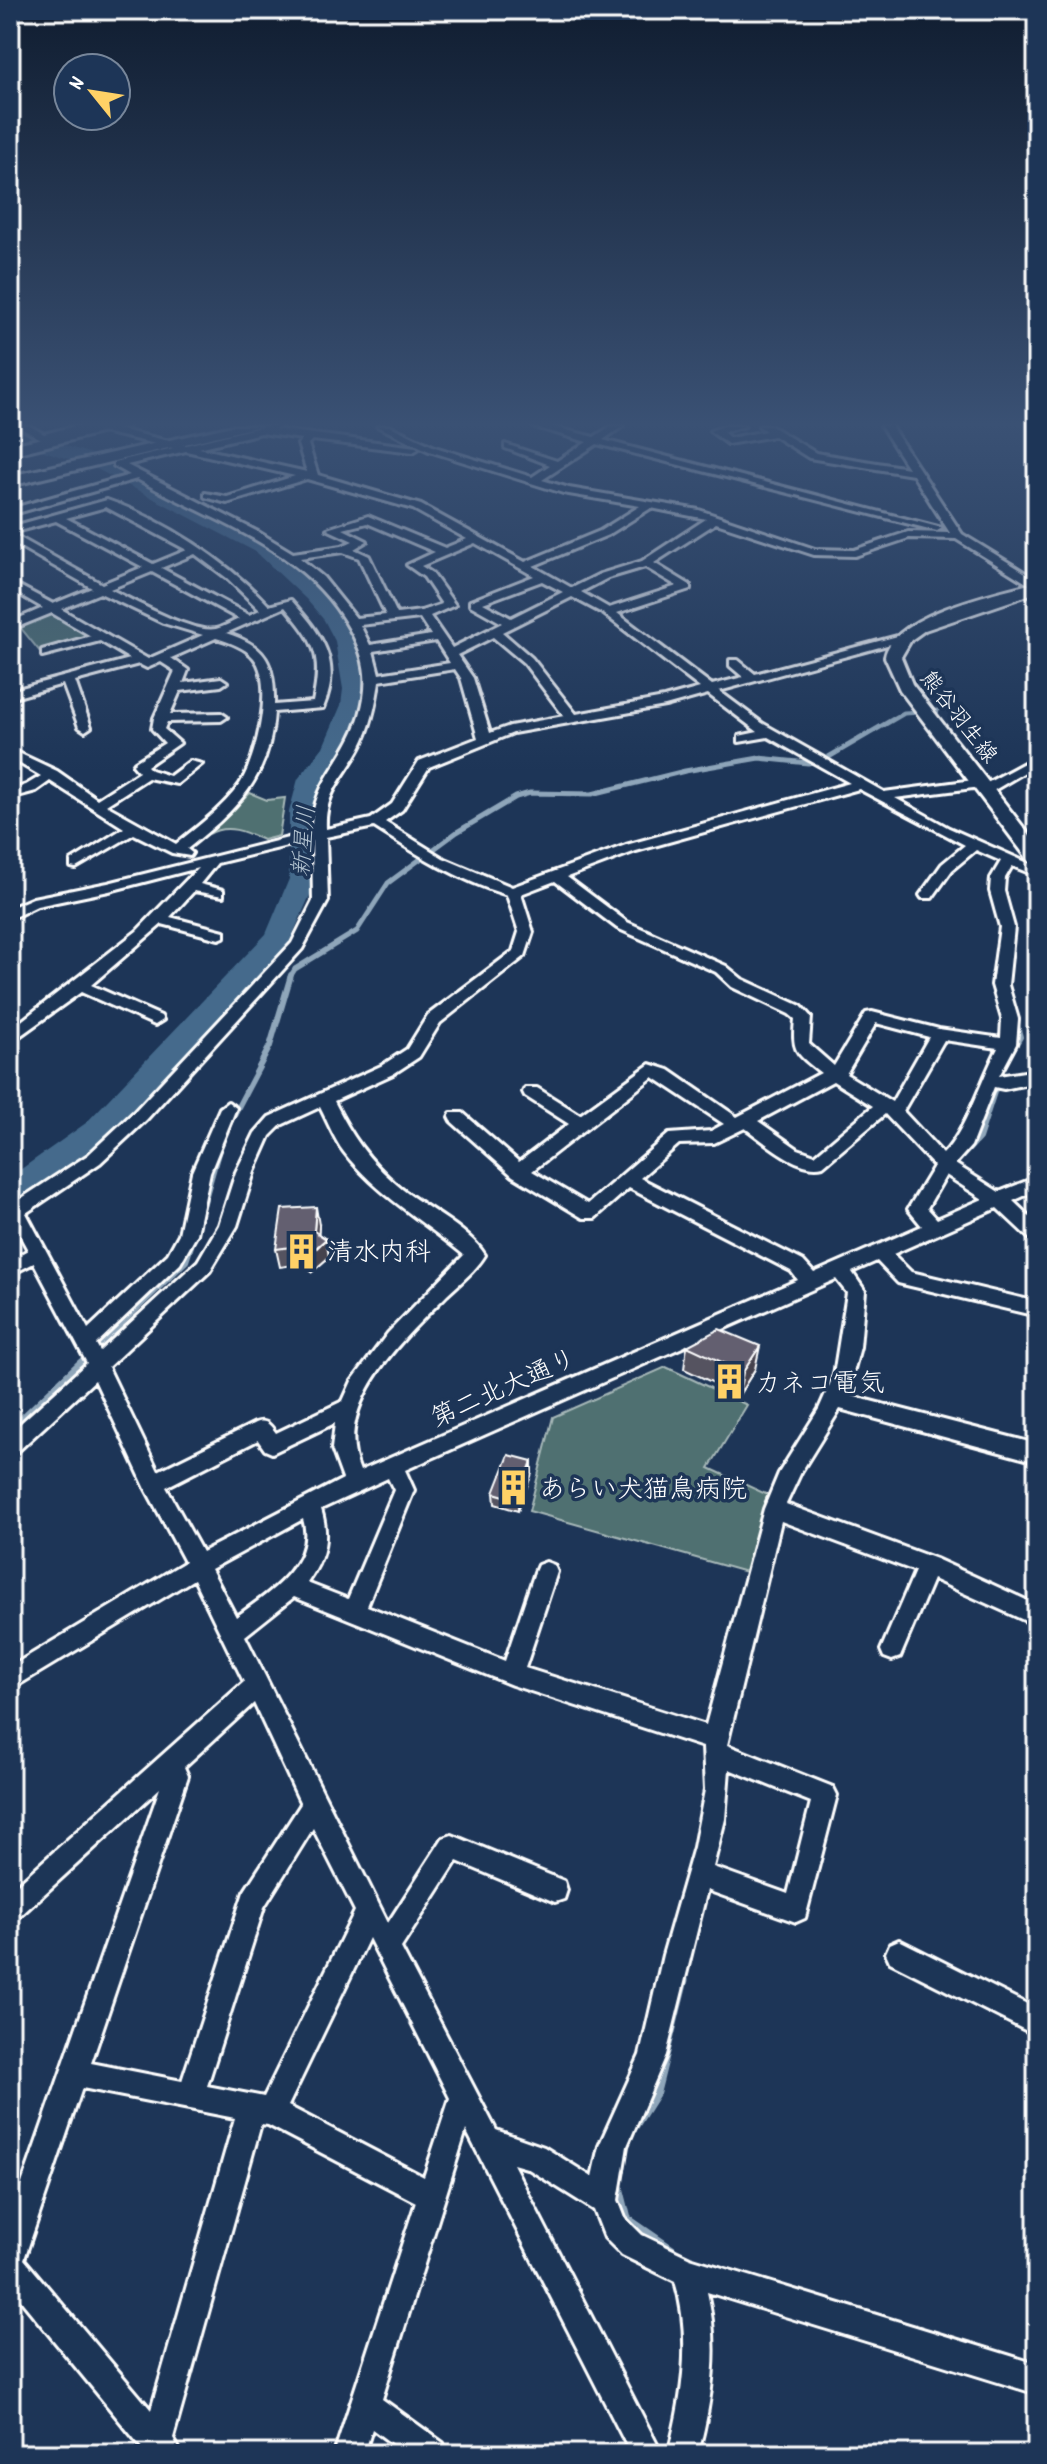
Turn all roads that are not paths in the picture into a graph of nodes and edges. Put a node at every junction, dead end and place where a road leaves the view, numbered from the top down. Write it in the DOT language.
graph roads {
  1 [pos="18,541"];
  2 [pos="102,541"];
  3 [pos="182,541"];
  4 [pos="269,541"];
  5 [pos="362,541"];
  6 [pos="420,541"];
  7 [pos="470,541"];
  8 [pos="479,541"];
  9 [pos="585,541"];
  10 [pos="680,541"];
  11 [pos="781,541"];
  12 [pos="890,541"];
  13 [pos="967,541"];
  14 [pos="29,548"];
  15 [pos="198,549"];
  16 [pos="344,549"];
  17 [pos="443,551"];
  18 [pos="10,555"];
  19 [pos="292,556"];
  20 [pos="646,563"];
  21 [pos="525,566"];
  22 [pos="152,568"];
  23 [pos="544,576"];
  24 [pos="10,584"];
  25 [pos="1037,586"];
  26 [pos="104,588"];
  27 [pos="571,592"];
  28 [pos="53,609"];
  29 [pos="267,611"];
  30 [pos="608,612"];
  31 [pos="423,614"];
  32 [pos="393,617"];
  33 [pos="248,619"];
  34 [pos="355,622"];
  35 [pos="513,624"];
  36 [pos="10,626"];
  37 [pos="495,633"];
  38 [pos="213,635"];
  39 [pos="905,636"];
  40 [pos="102,637"];
  41 [pos="439,637"];
  42 [pos="366,649"];
  43 [pos="450,654"];
  44 [pos="162,658"];
  45 [pos="141,660"];
  46 [pos="734,663"];
  47 [pos="64,665"];
  48 [pos="458,665"];
  49 [pos="10,676"];
  50 [pos="374,678"];
  51 [pos="754,679"];
  52 [pos="221,682"];
  53 [pos="174,688"];
  54 [pos="713,690"];
  55 [pos="13,694"];
  56 [pos="268,709"];
  57 [pos="221,717"];
  58 [pos="160,718"];
  59 [pos="572,718"];
  60 [pos="85,727"];
  61 [pos="769,733"];
  62 [pos="485,739"];
  63 [pos="744,739"];
  64 [pos="10,753"];
  65 [pos="1037,760"];
  66 [pos="195,764"];
  67 [pos="1014,772"];
  68 [pos="146,773"];
  69 [pos="52,774"];
  70 [pos="1037,780"];
  71 [pos="859,785"];
  72 [pos="983,786"];
  73 [pos="10,794"];
  74 [pos="880,796"];
  75 [pos="96,806"];
  76 [pos="376,822"];
  77 [pos="134,828"];
  78 [pos="319,834"];
  79 [pos="975,844"];
  80 [pos="177,850"];
  81 [pos="1037,858"];
  82 [pos="1010,859"];
  83 [pos="210,863"];
  84 [pos="76,864"];
  85 [pos="1037,872"];
  86 [pos="555,875"];
  87 [pos="191,886"];
  88 [pos="513,892"];
  89 [pos="218,893"];
  90 [pos="927,895"];
  91 [pos="10,914"];
  92 [pos="156,918"];
  93 [pos="219,934"];
  94 [pos="81,986"];
  95 [pos="155,1020"];
  96 [pos="939,1034"];
  97 [pos="10,1038"];
  98 [pos="1008,1044"];
  99 [pos="832,1073"];
  100 [pos="1037,1076"];
  101 [pos="989,1080"];
  102 [pos="531,1092"];
  103 [pos="323,1097"];
  104 [pos="228,1108"];
  105 [pos="890,1109"];
  106 [pos="457,1117"];
  107 [pos="739,1122"];
  108 [pos="581,1124"];
  109 [pos="943,1165"];
  110 [pos="519,1172"];
  111 [pos="628,1180"];
  112 [pos="1037,1183"];
  113 [pos="995,1201"];
  114 [pos="14,1207"];
  115 [pos="934,1228"];
  116 [pos="1037,1235"];
  117 [pos="880,1252"];
  118 [pos="36,1254"];
  119 [pos="10,1268"];
  120 [pos="839,1270"];
  121 [pos="810,1282"];
  122 [pos="1037,1309"];
  123 [pos="90,1353"];
  124 [pos="835,1400"];
  125 [pos="351,1406"];
  126 [pos="10,1446"];
  127 [pos="1037,1453"];
  128 [pos="393,1466"];
  129 [pos="153,1483"];
  130 [pos="355,1483"];
  131 [pos="309,1505"];
  132 [pos="774,1509"];
  133 [pos="196,1566"];
  134 [pos="928,1566"];
  135 [pos="546,1572"];
  136 [pos="293,1587"];
  137 [pos="354,1612"];
  138 [pos="1037,1616"];
  139 [pos="232,1632"];
  140 [pos="892,1650"];
  141 [pos="12,1671"];
  142 [pos="512,1674"];
  143 [pos="256,1686"];
  144 [pos="716,1746"];
  145 [pos="168,1764"];
  146 [pos="314,1805"];
  147 [pos="697,1874"];
  148 [pos="555,1890"];
  149 [pos="10,1908"];
  150 [pos="368,1912"];
  151 [pos="388,1945"];
  152 [pos="899,1953"];
  153 [pos="1037,2023"];
  154 [pos="72,2073"];
  155 [pos="191,2095"];
  156 [pos="463,2098"];
  157 [pos="261,2110"];
  158 [pos="484,2140"];
  159 [pos="430,2195"];
  160 [pos="604,2200"];
  161 [pos="10,2262"];
  162 [pos="686,2271"];
  163 [pos="1037,2379"];
  164 [pos="365,2405"];
  165 [pos="162,2448"];
  166 [pos="349,2454"];
  167 [pos="432,2454"];
  168 [pos="647,2454"];
  169 [pos="683,2454"];
  1 -- 14 [label="street"];
  2 -- 22 [label="street"];
  3 -- 15 [label="street"];
  4 -- 19 [label="street"];
  5 -- 16 [label="street"];
  6 -- 17 [label="street"];
  7 -- 17 [label="street"];
  8 -- 21 [label="street"];
  9 -- 21 [label="street"];
  10 -- 20 [label="street"];
  11 -- 12 [label="street"];
  13 -- 25 [label="street"];
  14 -- 18 [label="street"];
  14 -- 26 [label="street"];
  15 -- 22 [label="street"];
  15 -- 29 [label="street"];
  16 -- 19 [label="street"];
  16 -- 32 [label="street"];
  17 -- 31 [label="street"];
  19 -- 34 [label="street"];
  20 -- 27 [label="street"];
  20 -- 30 [label="street"];
  21 -- 23 [label="street"];
  22 -- 26 [label="street"];
  22 -- 33 [label="street"];
  23 -- 27 [label="street"];
  23 -- 35 [label="street"];
  24 -- 28 [label="street"];
  25 -- 39 [label="main road"];
  26 -- 28 [label="street"];
  26 -- 38 [label="street"];
  27 -- 30 [label="street"];
  27 -- 35 [label="street"];
  28 -- 36 [label="street"];
  28 -- 40 [label="street"];
  29 -- 33 [label="street"];
  29 -- 56 [label="street"];
  30 -- 54 [label="street"];
  31 -- 32 [label="street"];
  31 -- 41 [label="street"];
  32 -- 34 [label="street"];
  33 -- 38 [label="street"];
  34 -- 42 [label="street"];
  35 -- 37 [label="street"];
  37 -- 43 [label="street"];
  37 -- 59 [label="street"];
  38 -- 44 [label="street"];
  38 -- 56 [label="street"];
  39 -- 51 [label="street"];
  39 -- 72 [label="main road, 熊谷羽生線"];
  40 -- 45 [label="street"];
  40 -- 47 [label="street"];
  41 -- 42 [label="street"];
  41 -- 43 [label="street"];
  42 -- 50 [label="street"];
  43 -- 48 [label="street"];
  44 -- 45 [label="street"];
  44 -- 53 [label="street"];
  45 -- 47 [label="street"];
  46 -- 51 [label="street"];
  47 -- 55 [label="street"];
  47 -- 60 [label="street"];
  48 -- 50 [label="street"];
  48 -- 62 [label="street"];
  49 -- 55 [label="street"];
  50 -- 78 [label="street"];
  51 -- 54 [label="street"];
  52 -- 53 [label="street"];
  53 -- 58 [label="street"];
  54 -- 59 [label="street"];
  54 -- 61 [label="street"];
  56 -- 80 [label="street"];
  57 -- 58 [label="street"];
  58 -- 68 [label="street"];
  59 -- 62 [label="street"];
  61 -- 63 [label="street"];
  61 -- 71 [label="street"];
  62 -- 76 [label="street"];
  64 -- 69 [label="street"];
  65 -- 67 [label="street"];
  66 -- 68 [label="street"];
  67 -- 70 [label="street"];
  67 -- 72 [label="street"];
  68 -- 75 [label="street"];
  69 -- 73 [label="street"];
  69 -- 75 [label="street"];
  71 -- 74 [label="street"];
  71 -- 86 [label="street"];
  72 -- 74 [label="street"];
  72 -- 81 [label="main road, 熊谷羽生線"];
  74 -- 79 [label="street"];
  75 -- 77 [label="street"];
  76 -- 78 [label="street"];
  76 -- 88 [label="street"];
  77 -- 80 [label="street"];
  77 -- 84 [label="street"];
  78 -- 83 [label="street"];
  78 -- 114 [label="street"];
  79 -- 82 [label="street"];
  79 -- 90 [label="street"];
  80 -- 83 [label="street"];
  82 -- 85 [label="street"];
  82 -- 98 [label="street"];
  83 -- 87 [label="street"];
  83 -- 91 [label="street"];
  86 -- 88 [label="street"];
  86 -- 99 [label="street"];
  87 -- 89 [label="street"];
  87 -- 92 [label="street"];
  88 -- 103 [label="street"];
  92 -- 93 [label="street"];
  92 -- 94 [label="street"];
  94 -- 95 [label="street"];
  94 -- 97 [label="street"];
  96 -- 98 [label="street"];
  96 -- 99 [label="street"];
  96 -- 105 [label="street"];
  98 -- 101 [label="street"];
  99 -- 105 [label="street"];
  99 -- 107 [label="street"];
  100 -- 101 [label="street"];
  101 -- 109 [label="street"];
  102 -- 108 [label="street"];
  103 -- 123 [label="street"];
  103 -- 125 [label="street"];
  104 -- 123 [label="street"];
  105 -- 107 [label="street"];
  105 -- 109 [label="street"];
  106 -- 110 [label="street"];
  107 -- 108 [label="street"];
  107 -- 111 [label="street"];
  108 -- 110 [label="street"];
  109 -- 113 [label="street"];
  109 -- 115 [label="street"];
  110 -- 111 [label="street"];
  111 -- 121 [label="street"];
  112 -- 113 [label="street, 第二北大通り"];
  113 -- 115 [label="street, 第二北大通り"];
  113 -- 116 [label="street"];
  114 -- 118 [label="street"];
  115 -- 117 [label="street, 第二北大通り"];
  117 -- 120 [label="street, 第二北大通り"];
  117 -- 122 [label="street"];
  118 -- 119 [label="street"];
  118 -- 123 [label="street"];
  120 -- 121 [label="street, 第二北大通り"];
  120 -- 124 [label="street"];
  121 -- 128 [label="street, 第二北大通り"];
  123 -- 126 [label="street"];
  123 -- 129 [label="street"];
  124 -- 127 [label="street"];
  124 -- 132 [label="street"];
  125 -- 129 [label="street"];
  125 -- 130 [label="street"];
  128 -- 130 [label="street, 第二北大通り"];
  128 -- 137 [label="street"];
  129 -- 133 [label="street"];
  130 -- 131 [label="street, 第二北大通り"];
  131 -- 133 [label="street, 第二北大通り"];
  131 -- 136 [label="street"];
  132 -- 134 [label="street"];
  132 -- 144 [label="street"];
  133 -- 139 [label="street"];
  133 -- 141 [label="street, 第二北大通り"];
  134 -- 138 [label="street"];
  134 -- 140 [label="street"];
  135 -- 142 [label="street"];
  136 -- 137 [label="street"];
  136 -- 139 [label="street"];
  137 -- 142 [label="street"];
  139 -- 143 [label="street"];
  142 -- 144 [label="street"];
  143 -- 145 [label="street"];
  143 -- 146 [label="street"];
  144 -- 147 [label="street"];
  144 -- 147 [label="street"];
  145 -- 149 [label="street"];
  145 -- 154 [label="street"];
  146 -- 150 [label="street"];
  146 -- 155 [label="street"];
  147 -- 160 [label="street"];
  148 -- 151 [label="street"];
  150 -- 151 [label="street"];
  150 -- 157 [label="street"];
  151 -- 156 [label="street"];
  152 -- 153 [label="street"];
  154 -- 155 [label="street"];
  154 -- 161 [label="street"];
  155 -- 157 [label="street"];
  156 -- 158 [label="street"];
  156 -- 159 [label="street"];
  157 -- 159 [label="street"];
  157 -- 165 [label="street"];
  158 -- 160 [label="street"];
  158 -- 168 [label="street"];
  159 -- 164 [label="street"];
  160 -- 162 [label="street"];
  161 -- 165 [label="street"];
  162 -- 163 [label="street"];
  162 -- 169 [label="street"];
  164 -- 166 [label="street"];
  164 -- 167 [label="street"];
}
